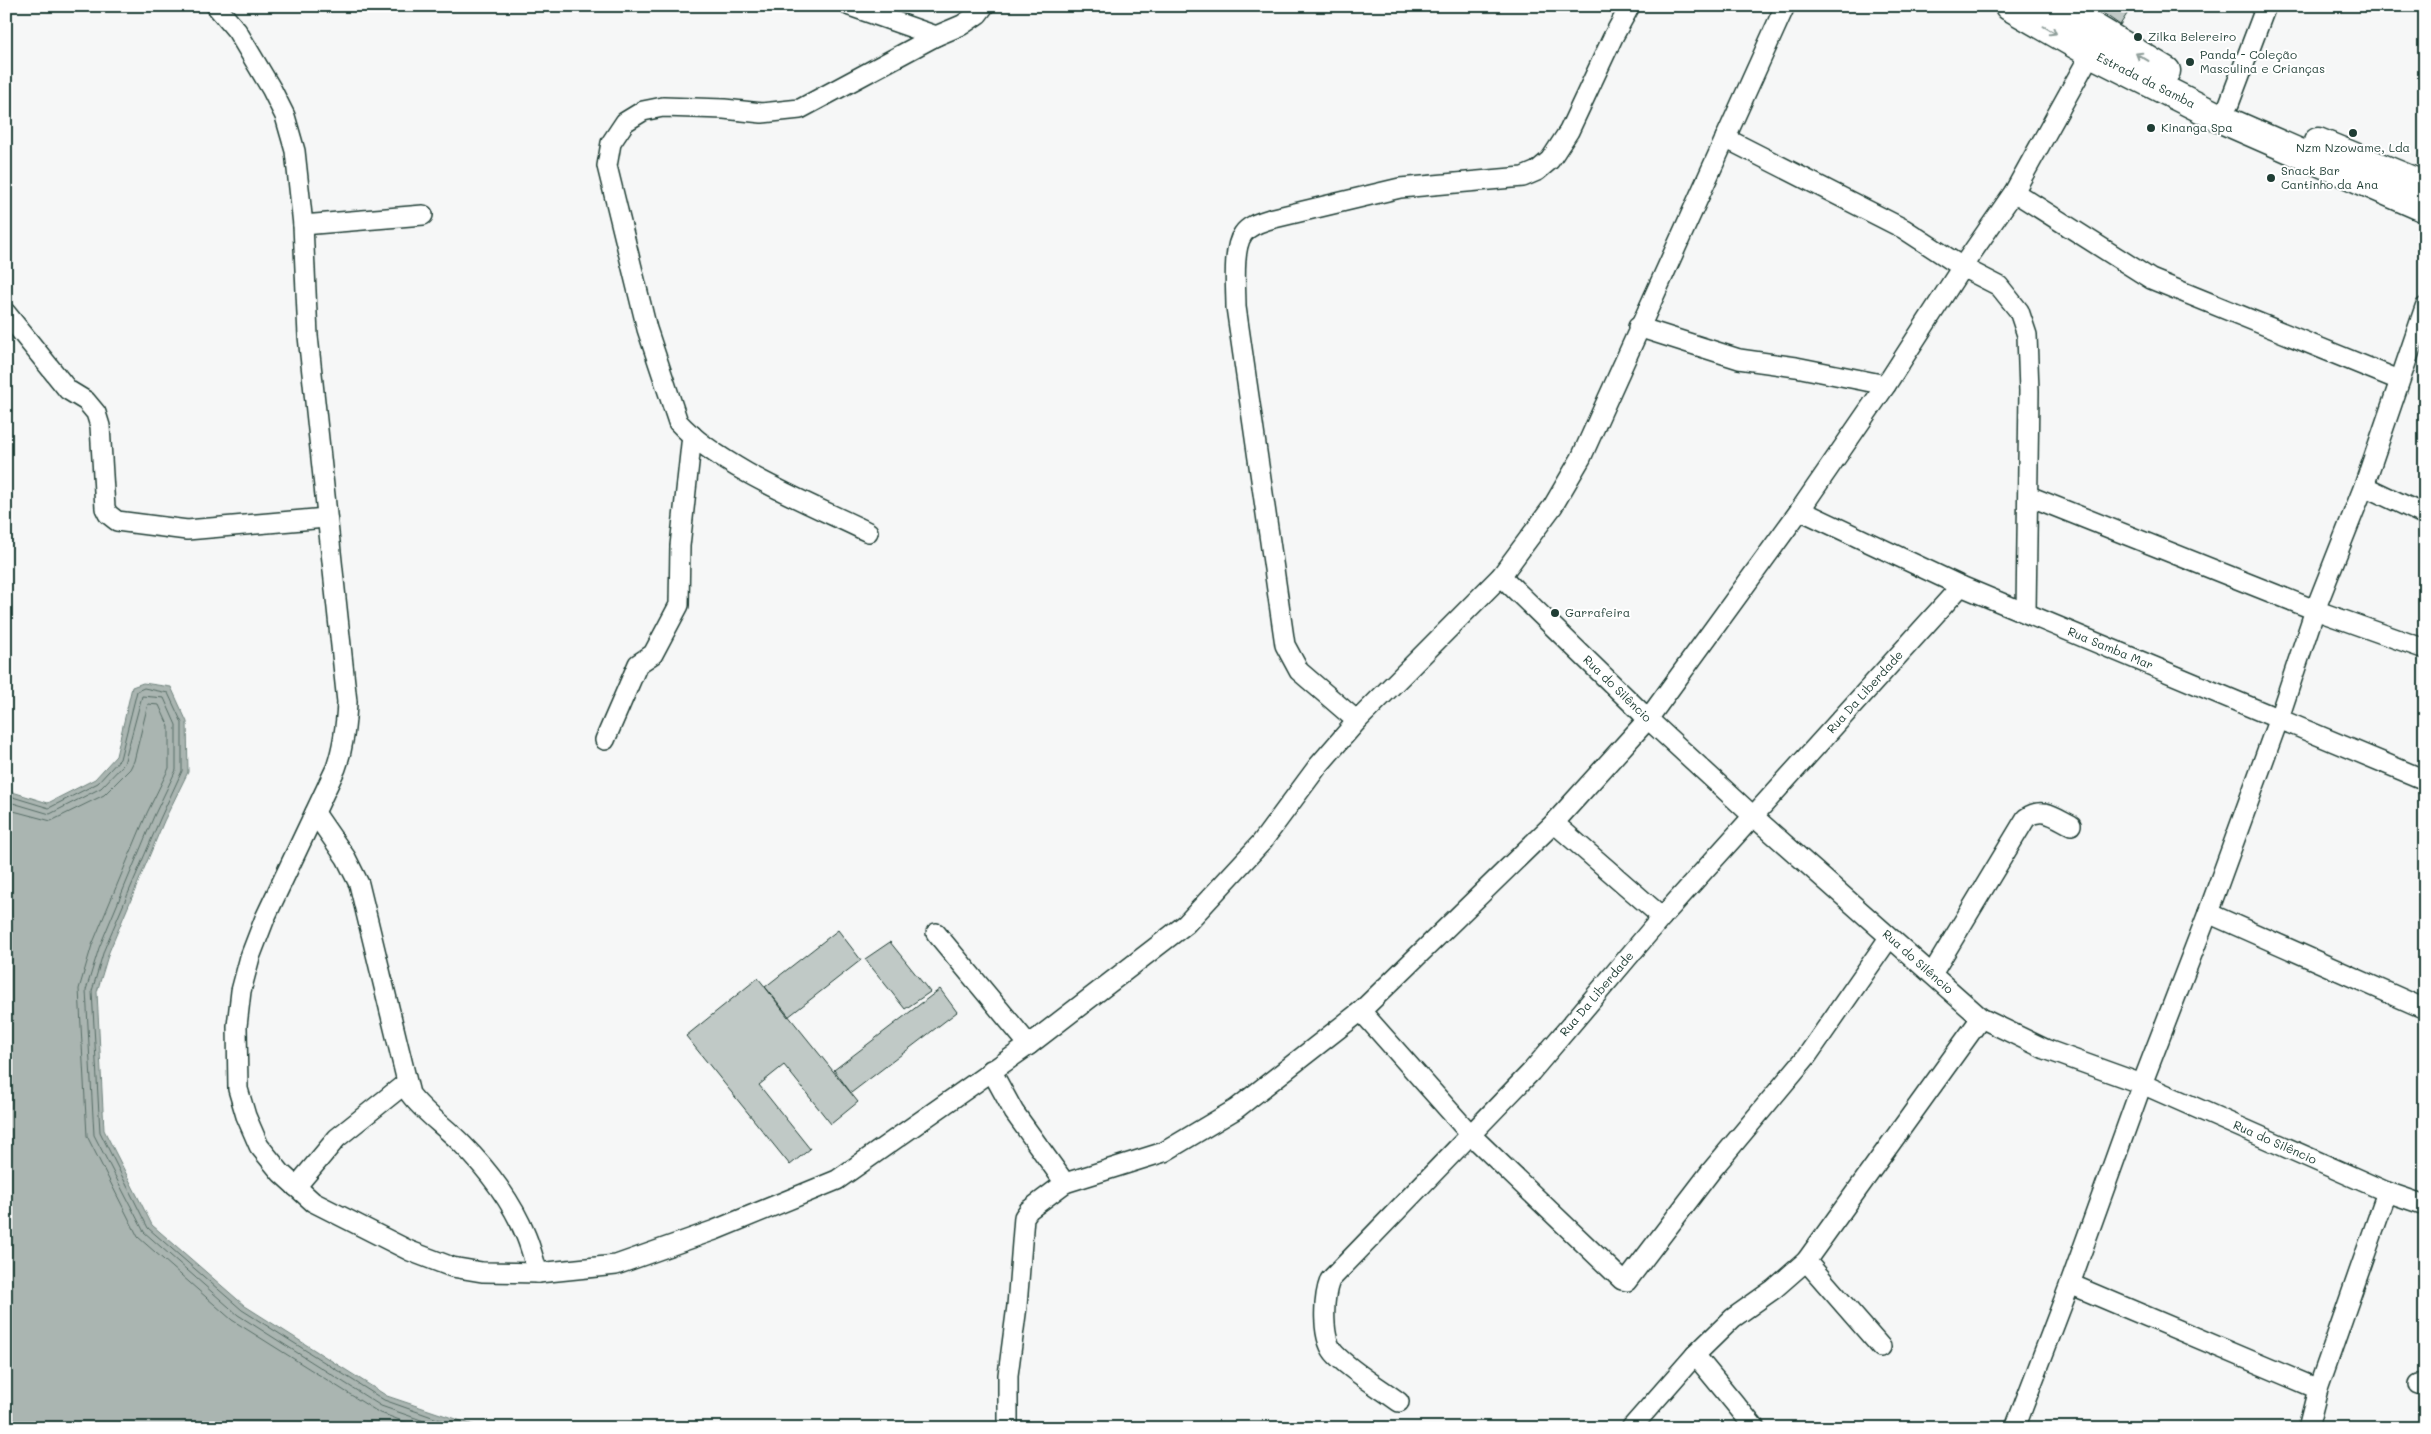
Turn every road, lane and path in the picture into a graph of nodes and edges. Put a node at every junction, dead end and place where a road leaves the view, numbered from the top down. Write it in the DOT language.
graph roads {
  1 [pos="216,6"];
  2 [pos="850,6"];
  3 [pos="984,6"];
  4 [pos="1630,6"];
  5 [pos="1786,6"];
  6 [pos="2009,6"];
  7 [pos="2058,6"];
  8 [pos="2266,6"];
  9 [pos="936,36"];
  10 [pos="2091,53"];
  11 [pos="2229,104"];
  12 [pos="1725,138"];
  13 [pos="2425,186"];
  14 [pos="2014,192"];
  15 [pos="2425,208"];
  16 [pos="423,215"];
  17 [pos="303,224"];
  18 [pos="1962,267"];
  19 [pos="2425,307"];
  20 [pos="6,313"];
  21 [pos="1638,327"];
  22 [pos="2399,380"];
  23 [pos="1886,385"];
  24 [pos="692,436"];
  25 [pos="2364,486"];
  26 [pos="2029,496"];
  27 [pos="1800,510"];
  28 [pos="2425,515"];
  29 [pos="326,518"];
  30 [pos="868,532"];
  31 [pos="1501,576"];
  32 [pos="1961,586"];
  33 [pos="2315,610"];
  34 [pos="2026,612"];
  35 [pos="2425,649"];
  36 [pos="2279,718"];
  37 [pos="1648,719"];
  38 [pos="1357,720"];
  39 [pos="605,740"];
  40 [pos="2425,780"];
  41 [pos="315,813"];
  42 [pos="1753,816"];
  43 [pos="1554,823"];
  44 [pos="2071,825"];
  45 [pos="2208,913"];
  46 [pos="1662,917"];
  47 [pos="936,933"];
  48 [pos="1889,938"];
  49 [pos="1932,974"];
  50 [pos="2425,1009"];
  51 [pos="1361,1011"];
  52 [pos="1982,1018"];
  53 [pos="1029,1045"];
  54 [pos="992,1070"];
  55 [pos="406,1083"];
  56 [pos="2142,1084"];
  57 [pos="1471,1135"];
  58 [pos="1065,1183"];
  59 [pos="296,1187"];
  60 [pos="2387,1192"];
  61 [pos="2425,1205"];
  62 [pos="1806,1261"];
  63 [pos="538,1273"];
  64 [pos="2070,1284"];
  65 [pos="1881,1347"];
  66 [pos="1695,1355"];
  67 [pos="2318,1389"];
  68 [pos="1399,1402"];
  69 [pos="2018,1426"];
  70 [pos="1008,1428"];
  71 [pos="1630,1428"];
  72 [pos="1755,1428"];
  73 [pos="2308,1428"];
  1 -- 17 [label="street"];
  2 -- 9 [label="street"];
  3 -- 9 [label="street"];
  4 -- 38 [label="street"];
  5 -- 12 [label="street"];
  6 -- 10 [label="main road, Estrada da Samba, one-way"];
  11 -- 7 [label="main road, Estrada da Samba, one-way"];
  8 -- 11 [label="street"];
  9 -- 24 [label="street"];
  10 -- 14 [label="street"];
  10 -- 15 [label="main road, Estrada da Samba"];
  11 -- 13 [label="main road, Estrada da Samba"];
  12 -- 18 [label="street"];
  12 -- 21 [label="street"];
  14 -- 18 [label="street"];
  14 -- 22 [label="street"];
  16 -- 17 [label="street"];
  17 -- 29 [label="street"];
  18 -- 23 [label="street"];
  18 -- 26 [label="street"];
  19 -- 22 [label="street"];
  20 -- 29 [label="street"];
  21 -- 23 [label="street"];
  21 -- 31 [label="street"];
  22 -- 25 [label="street"];
  23 -- 27 [label="street"];
  24 -- 30 [label="street"];
  24 -- 39 [label="street"];
  25 -- 28 [label="street"];
  25 -- 33 [label="street"];
  26 -- 33 [label="street"];
  26 -- 34 [label="street"];
  27 -- 32 [label="street, Rua Samba Mar"];
  27 -- 37 [label="street"];
  29 -- 41 [label="street"];
  31 -- 37 [label="street, Rua do Silêncio"];
  31 -- 38 [label="street"];
  32 -- 34 [label="street, Rua Samba Mar"];
  32 -- 42 [label="street, Rua Da Liberdade"];
  33 -- 35 [label="street"];
  33 -- 36 [label="street"];
  34 -- 36 [label="street, Rua Samba Mar"];
  36 -- 40 [label="street, Rua Samba Mar"];
  36 -- 45 [label="street"];
  37 -- 42 [label="street, Rua do Silêncio"];
  37 -- 43 [label="street"];
  38 -- 53 [label="street"];
  41 -- 55 [label="street"];
  41 -- 59 [label="street"];
  42 -- 46 [label="street, Rua Da Liberdade"];
  42 -- 48 [label="street, Rua do Silêncio"];
  43 -- 46 [label="street"];
  43 -- 51 [label="street"];
  44 -- 49 [label="street"];
  45 -- 50 [label="street"];
  45 -- 56 [label="street"];
  46 -- 57 [label="street, Rua Da Liberdade"];
  47 -- 53 [label="street"];
  48 -- 49 [label="street, Rua do Silêncio"];
  48 -- 57 [label="street"];
  49 -- 52 [label="street, Rua do Silêncio"];
  51 -- 57 [label="street"];
  51 -- 58 [label="street"];
  52 -- 56 [label="street, Rua do Silêncio"];
  52 -- 62 [label="street"];
  53 -- 54 [label="street"];
  54 -- 58 [label="street"];
  54 -- 63 [label="street"];
  55 -- 59 [label="street"];
  55 -- 63 [label="street"];
  56 -- 60 [label="street, Rua do Silêncio"];
  56 -- 64 [label="street"];
  57 -- 68 [label="street, Rua Da Liberdade"];
  58 -- 70 [label="street"];
  59 -- 63 [label="street"];
  60 -- 61 [label="street, Rua do Silêncio"];
  60 -- 67 [label="street"];
  62 -- 65 [label="street"];
  62 -- 66 [label="street"];
  64 -- 67 [label="street"];
  64 -- 69 [label="street"];
  66 -- 71 [label="street"];
  66 -- 72 [label="street"];
  67 -- 73 [label="street"];
}
